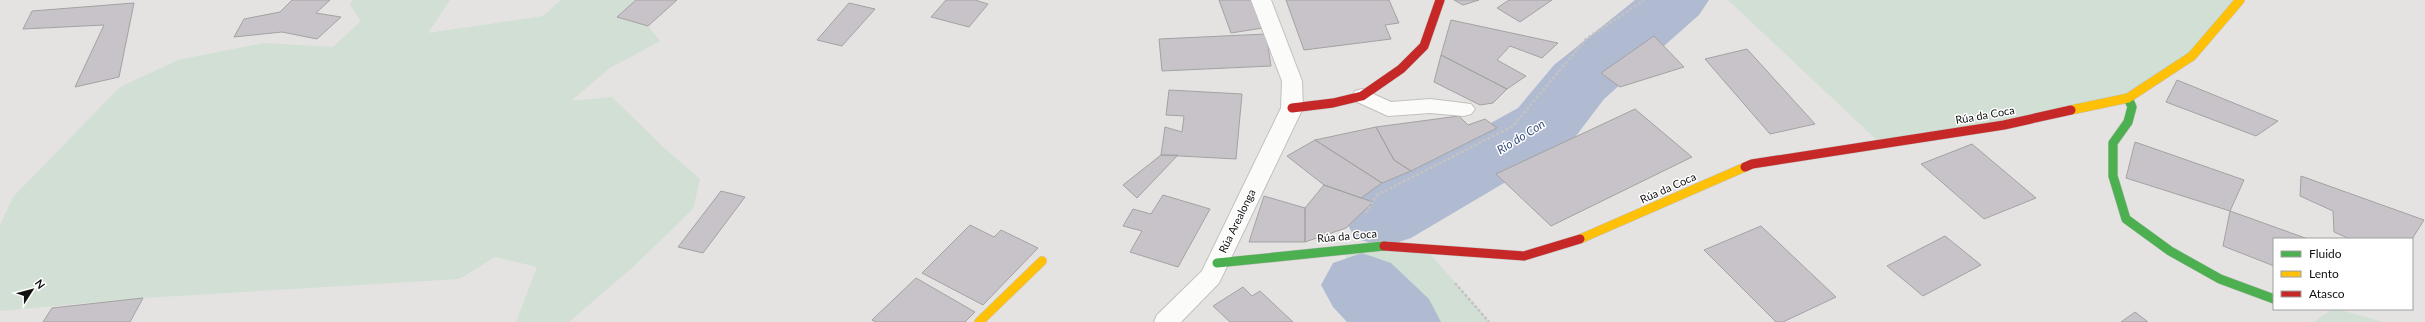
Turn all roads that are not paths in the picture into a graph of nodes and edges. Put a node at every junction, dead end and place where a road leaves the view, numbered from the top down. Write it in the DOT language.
graph roads {
  1 [pos="1261,0"];
  2 [pos="1440,0"];
  3 [pos="2240,0"];
  4 [pos="1362,96"];
  5 [pos="2128,98"];
  6 [pos="1292,108"];
  7 [pos="1464,109"];
  8 [pos="1042,261"];
  9 [pos="1217,262"];
  10 [pos="2273,299"];
  11 [pos="979,322"];
  12 [pos="1166,322"];
  1 -- 6 [label="street, Rúa Arealonga"];
  2 -- 4 [label="street"];
  3 -- 5 [label="street, Rúa da Coca"];
  4 -- 6 [label="street"];
  4 -- 7 [label="street"];
  5 -- 9 [label="street, Rúa da Coca"];
  5 -- 10 [label="street"];
  6 -- 9 [label="street, Rúa Arealonga"];
  8 -- 11 [label="street"];
  9 -- 12 [label="street, Rúa Arealonga"];
}
